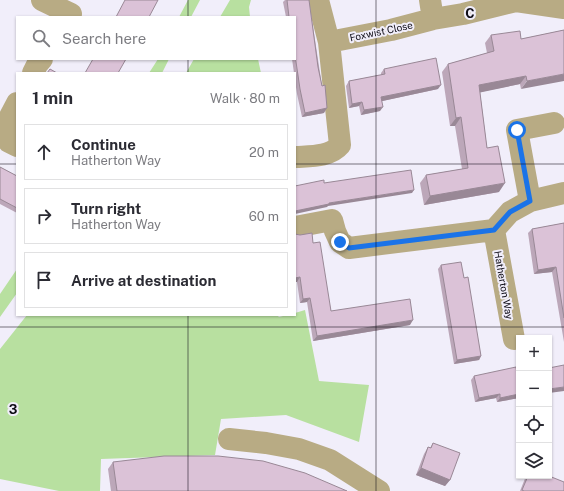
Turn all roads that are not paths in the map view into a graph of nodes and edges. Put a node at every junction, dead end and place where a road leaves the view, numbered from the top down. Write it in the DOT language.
graph roads {
  1 [pos="42,0"];
  2 [pos="318,0"];
  3 [pos="564,8"];
  4 [pos="431,9"];
  5 [pos="74,10"];
  6 [pos="329,42"];
  7 [pos="41,60"];
  8 [pos="34,72"];
  9 [pos="16,105"];
  10 [pos="554,123"];
  11 [pos="16,146"];
  12 [pos="296,157"];
  13 [pos="564,193"];
  14 [pos="530,201"];
  15 [pos="296,227"];
  16 [pos="494,230"];
  17 [pos="514,339"];
  18 [pos="229,439"];
  19 [pos="379,491"];
  1 -- 5 [label="street"];
  2 -- 6 [label="street"];
  3 -- 4 [label="street, Foxwist Close"];
  4 -- 6 [label="street, Foxwist Close"];
  6 -- 12 [label="street"];
  7 -- 8 [label="street"];
  9 -- 11 [label="street"];
  10 -- 14 [label="street"];
  13 -- 14 [label="street"];
  14 -- 16 [label="street"];
  15 -- 16 [label="street"];
  16 -- 17 [label="street, Hatherton Way"];
  18 -- 19 [label="street"];
}
